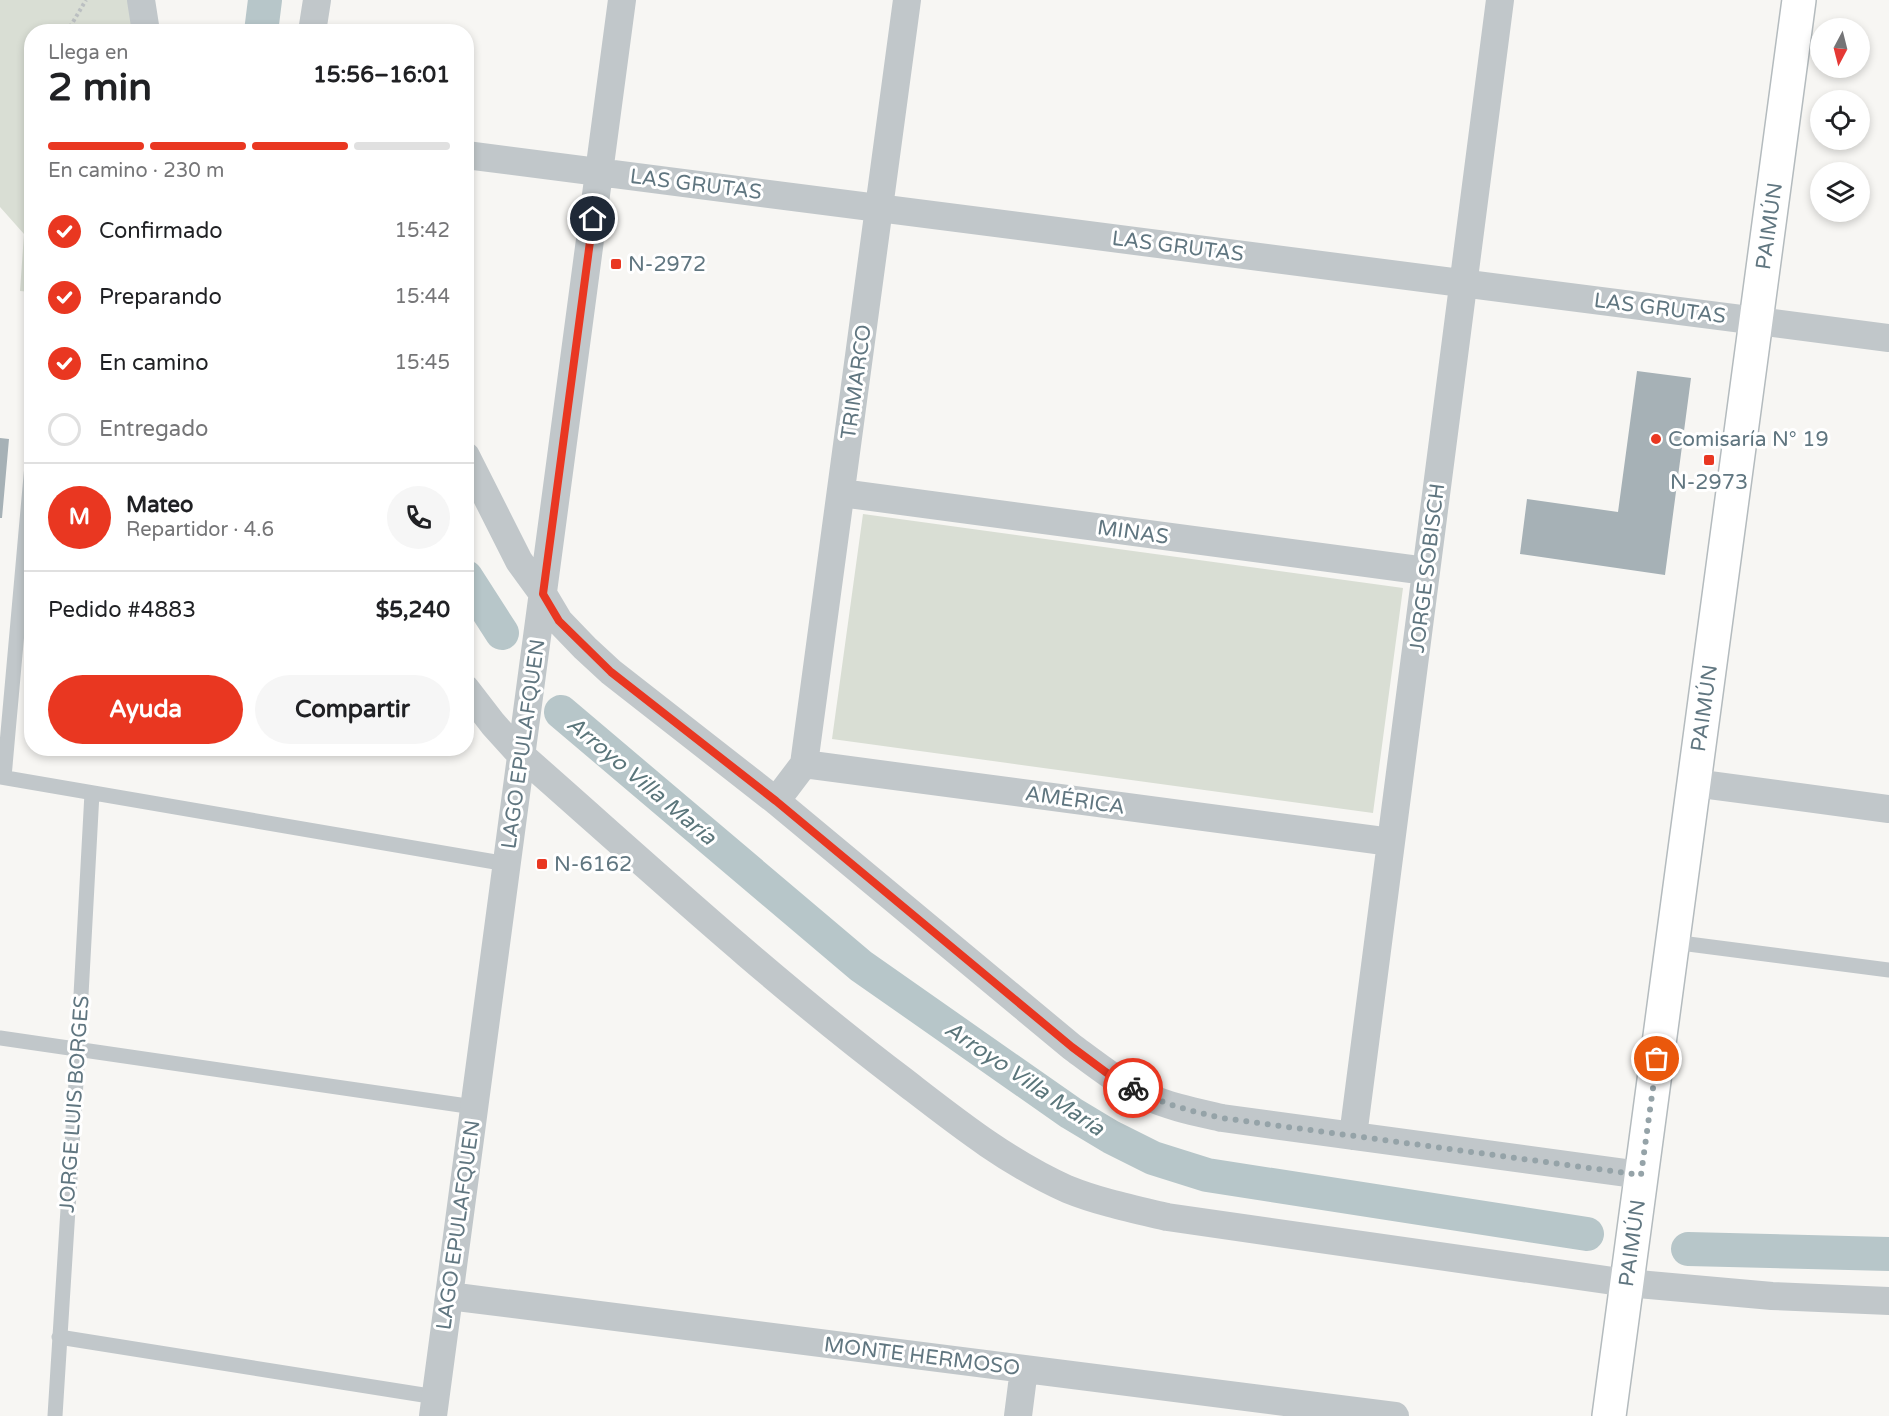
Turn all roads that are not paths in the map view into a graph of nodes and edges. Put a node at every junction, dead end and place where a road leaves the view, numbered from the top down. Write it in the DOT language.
graph roads {
  1 [pos="141,0"];
  2 [pos="317,0"];
  3 [pos="622,0"];
  4 [pos="907,0"];
  5 [pos="1500,0"];
  6 [pos="1799,0"];
  7 [pos="145,24"];
  8 [pos="313,24"];
  9 [pos="474,156"];
  10 [pos="599,172"];
  11 [pos="879,208"];
  12 [pos="1464,283"];
  13 [pos="1756,321"];
  14 [pos="1889,338"];
  15 [pos="474,472"];
  16 [pos="841,493"];
  17 [pos="1426,571"];
  18 [pos="543,594"];
  19 [pos="24,598"];
  20 [pos="474,699"];
  21 [pos="521,755"];
  22 [pos="804,764"];
  23 [pos="2,777"];
  24 [pos="1694,783"];
  25 [pos="92,793"];
  26 [pos="776,801"];
  27 [pos="1889,809"];
  28 [pos="1391,842"];
  29 [pos="507,864"];
  30 [pos="1672,942"];
  31 [pos="1889,970"];
  32 [pos="0,1038"];
  33 [pos="78,1050"];
  34 [pos="474,1107"];
  35 [pos="1353,1136"];
  36 [pos="1641,1175"];
  37 [pos="1627,1283"];
  38 [pos="449,1296"];
  39 [pos="1889,1301"];
  40 [pos="59,1337"];
  41 [pos="1024,1369"];
  42 [pos="434,1406"];
  43 [pos="55,1416"];
  44 [pos="1018,1416"];
  45 [pos="1395,1416"];
  46 [pos="1609,1416"];
  1 -- 7 [label="street"];
  2 -- 8 [label="street"];
  3 -- 10 [label="street, LAGO EPULAFQUEN"];
  4 -- 11 [label="street, TRIMARCO"];
  5 -- 12 [label="street, JORGE SOBISCH"];
  6 -- 13 [label="street, PAIMÚN"];
  9 -- 10 [label="street, LAS GRUTAS"];
  10 -- 11 [label="street, LAS GRUTAS"];
  10 -- 18 [label="street, LAGO EPULAFQUEN"];
  11 -- 12 [label="street, LAS GRUTAS"];
  11 -- 16 [label="street, TRIMARCO"];
  12 -- 13 [label="street, LAS GRUTAS"];
  12 -- 17 [label="street, JORGE SOBISCH"];
  13 -- 14 [label="street, LAS GRUTAS"];
  13 -- 24 [label="street, PAIMÚN"];
  15 -- 18 [label="street"];
  16 -- 17 [label="street, MINAS"];
  16 -- 22 [label="street, TRIMARCO"];
  17 -- 28 [label="street, JORGE SOBISCH"];
  18 -- 21 [label="street, LAGO EPULAFQUEN"];
  18 -- 26 [label="street"];
  19 -- 23 [label="lane"];
  20 -- 21 [label="street"];
  21 -- 29 [label="street, LAGO EPULAFQUEN"];
  21 -- 37 [label="street"];
  22 -- 26 [label="street"];
  22 -- 28 [label="street, AMÉRICA"];
  23 -- 25 [label="lane"];
  24 -- 27 [label="street"];
  24 -- 30 [label="street, PAIMÚN"];
  25 -- 29 [label="lane"];
  25 -- 33 [label="lane, JORGE LUIS BORGES"];
  26 -- 35 [label="street"];
  28 -- 35 [label="street, JORGE SOBISCH"];
  29 -- 34 [label="street, LAGO EPULAFQUEN"];
  30 -- 31 [label="lane"];
  30 -- 36 [label="street, PAIMÚN"];
  32 -- 33 [label="lane"];
  33 -- 34 [label="lane"];
  33 -- 40 [label="lane, JORGE LUIS BORGES"];
  34 -- 38 [label="street, LAGO EPULAFQUEN"];
  35 -- 36 [label="street"];
  36 -- 37 [label="street, PAIMÚN"];
  37 -- 39 [label="street"];
  37 -- 46 [label="street, PAIMÚN"];
  38 -- 41 [label="street, MONTE HERMOSO"];
  38 -- 42 [label="street, LAGO EPULAFQUEN"];
  40 -- 42 [label="lane"];
  40 -- 43 [label="lane, JORGE LUIS BORGES"];
  41 -- 44 [label="street"];
  41 -- 45 [label="street, MONTE HERMOSO"];
}
